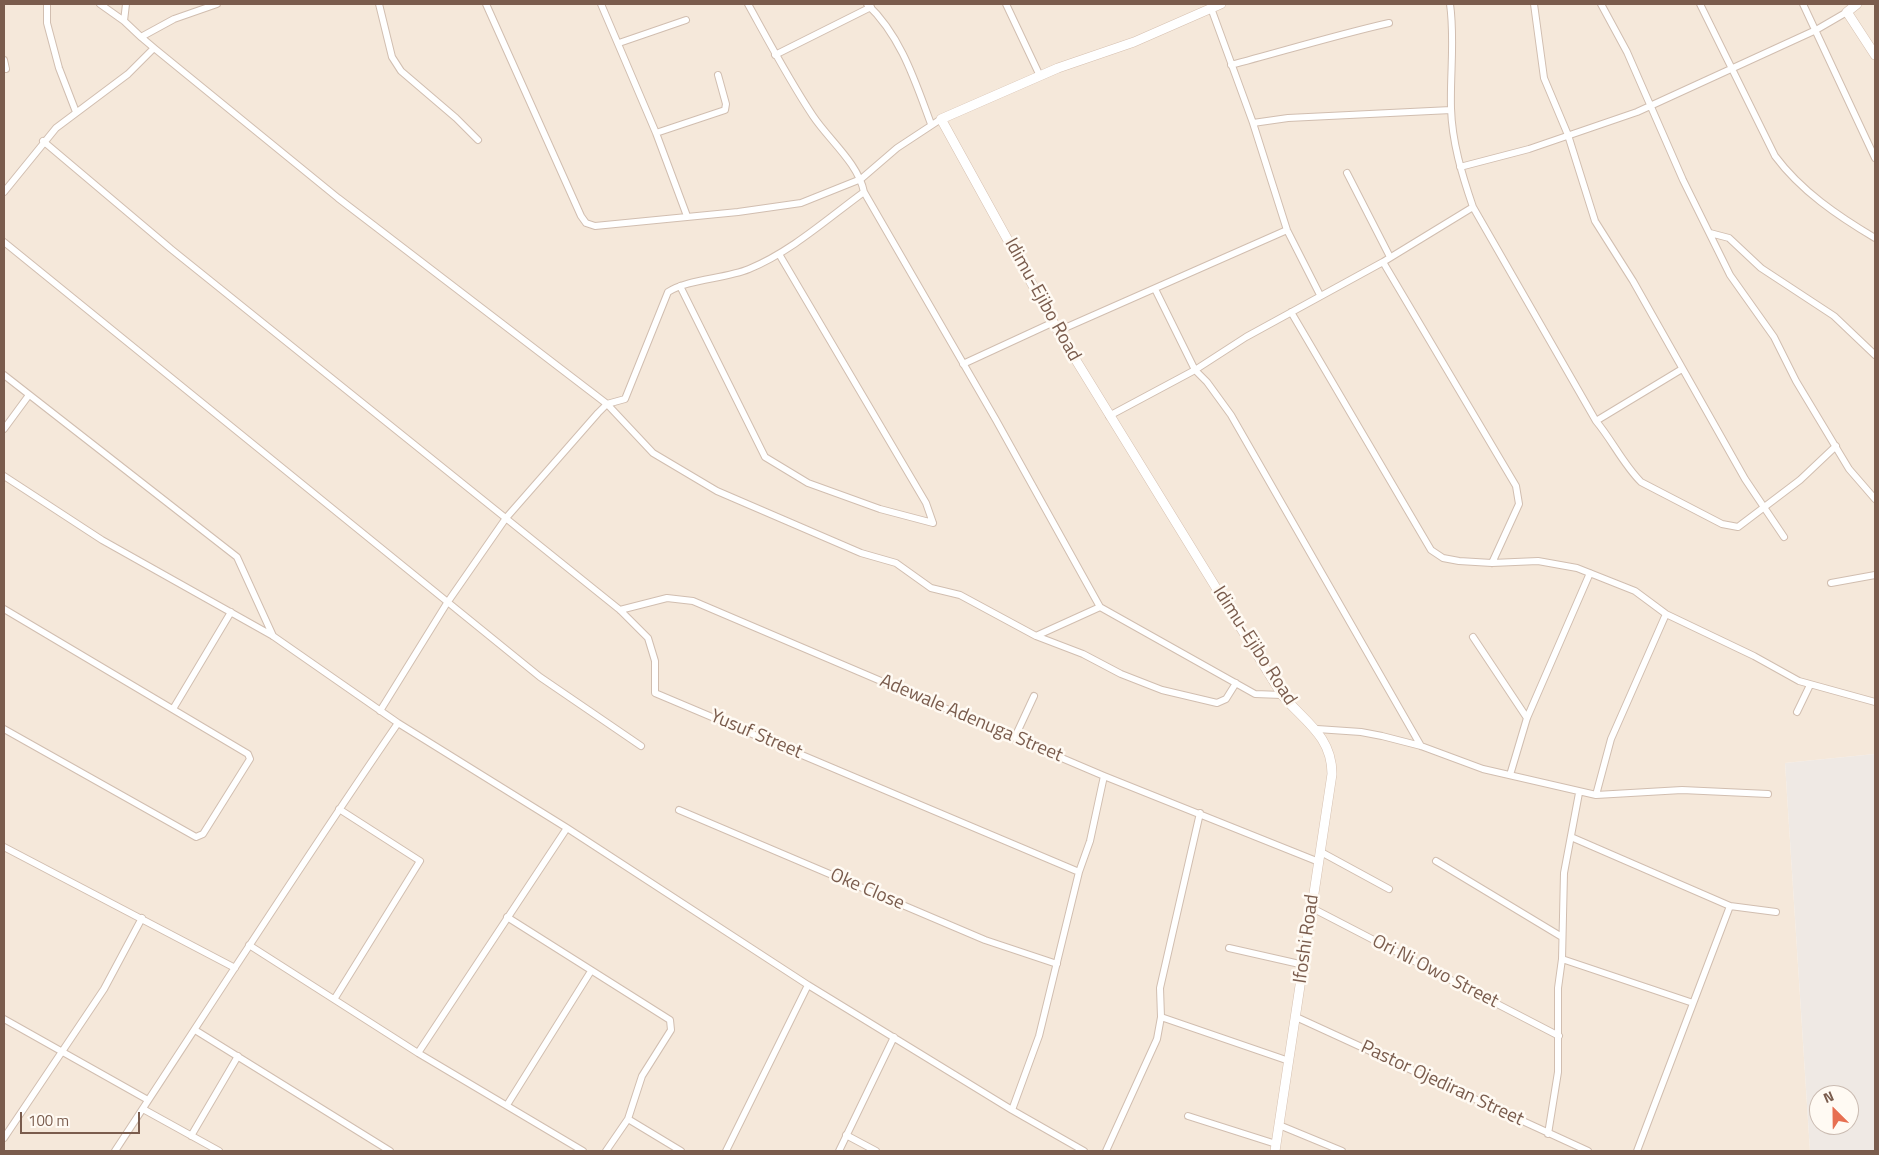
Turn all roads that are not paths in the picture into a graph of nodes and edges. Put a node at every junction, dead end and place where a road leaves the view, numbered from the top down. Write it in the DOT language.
graph roads {
  1 [pos="47,4"];
  2 [pos="100,4"];
  3 [pos="126,4"];
  4 [pos="217,4"];
  5 [pos="379,4"];
  6 [pos="486,4"];
  7 [pos="601,4"];
  8 [pos="748,4"];
  9 [pos="1006,4"];
  10 [pos="1450,4"];
  11 [pos="1534,4"];
  12 [pos="1601,4"];
  13 [pos="1700,4"];
  14 [pos="1802,4"];
  15 [pos="1857,4"];
  16 [pos="1218,5"];
  17 [pos="869,6"];
  18 [pos="1847,12"];
  19 [pos="686,20"];
  20 [pos="124,21"];
  21 [pos="1389,23"];
  22 [pos="1816,30"];
  23 [pos="141,37"];
  24 [pos="619,43"];
  25 [pos="154,48"];
  26 [pos="775,55"];
  27 [pos="1875,55"];
  28 [pos="4,60"];
  29 [pos="1231,65"];
  30 [pos="6,69"];
  31 [pos="1734,69"];
  32 [pos="718,76"];
  33 [pos="1040,76"];
  34 [pos="1649,106"];
  35 [pos="1451,110"];
  36 [pos="76,112"];
  37 [pos="941,118"];
  38 [pos="1253,123"];
  39 [pos="931,124"];
  40 [pos="656,133"];
  41 [pos="1568,135"];
  42 [pos="478,140"];
  43 [pos="43,141"];
  44 [pos="1875,158"];
  45 [pos="1460,167"];
  46 [pos="1346,173"];
  47 [pos="861,179"];
  48 [pos="4,192"];
  49 [pos="864,192"];
  50 [pos="1473,207"];
  51 [pos="687,216"];
  52 [pos="1287,230"];
  53 [pos="1710,234"];
  54 [pos="1875,238"];
  55 [pos="4,242"];
  56 [pos="779,254"];
  57 [pos="1390,257"];
  58 [pos="1383,262"];
  59 [pos="680,286"];
  60 [pos="1154,289"];
  61 [pos="1320,295"];
  62 [pos="1291,312"];
  63 [pos="1054,322"];
  64 [pos="1058,331"];
  65 [pos="1875,355"];
  66 [pos="963,364"];
  67 [pos="1195,370"];
  68 [pos="1682,370"];
  69 [pos="4,375"];
  70 [pos="29,395"];
  71 [pos="607,404"];
  72 [pos="1110,416"];
  73 [pos="1596,421"];
  74 [pos="4,429"];
  75 [pos="1836,446"];
  76 [pos="4,476"];
  77 [pos="1875,499"];
  78 [pos="1764,506"];
  79 [pos="506,518"];
  80 [pos="1784,537"];
  81 [pos="1492,563"];
  82 [pos="1590,573"];
  83 [pos="1875,575"];
  84 [pos="1831,583"];
  85 [pos="447,603"];
  86 [pos="1100,607"];
  87 [pos="4,609"];
  88 [pos="620,610"];
  89 [pos="231,612"];
  90 [pos="1666,614"];
  91 [pos="273,636"];
  92 [pos="1036,636"];
  93 [pos="1473,637"];
  94 [pos="1236,683"];
  95 [pos="1810,685"];
  96 [pos="1282,695"];
  97 [pos="1034,696"];
  98 [pos="1875,701"];
  99 [pos="173,709"];
  100 [pos="380,711"];
  101 [pos="1797,712"];
  102 [pos="1527,718"];
  103 [pos="398,723"];
  104 [pos="4,729"];
  105 [pos="1317,729"];
  106 [pos="1015,737"];
  107 [pos="640,746"];
  108 [pos="1421,746"];
  109 [pos="1510,775"];
  110 [pos="1104,776"];
  111 [pos="1579,792"];
  112 [pos="1768,794"];
  113 [pos="1596,795"];
  114 [pos="339,809"];
  115 [pos="680,810"];
  116 [pos="1200,813"];
  117 [pos="567,828"];
  118 [pos="1571,837"];
  119 [pos="4,847"];
  120 [pos="1321,852"];
  121 [pos="1436,861"];
  122 [pos="1318,862"];
  123 [pos="1079,872"];
  124 [pos="1389,889"];
  125 [pos="1730,906"];
  126 [pos="1312,908"];
  127 [pos="1776,912"];
  128 [pos="507,917"];
  129 [pos="142,918"];
  130 [pos="1562,937"];
  131 [pos="248,945"];
  132 [pos="1229,948"];
  133 [pos="1562,959"];
  134 [pos="1057,964"];
  135 [pos="1304,965"];
  136 [pos="235,968"];
  137 [pos="591,970"];
  138 [pos="808,985"];
  139 [pos="335,998"];
  140 [pos="1693,1003"];
  141 [pos="1161,1017"];
  142 [pos="1296,1017"];
  143 [pos="4,1019"];
  144 [pos="195,1030"];
  145 [pos="1559,1036"];
  146 [pos="894,1037"];
  147 [pos="62,1053"];
  148 [pos="418,1053"];
  149 [pos="238,1056"];
  150 [pos="1289,1061"];
  151 [pos="148,1100"];
  152 [pos="507,1105"];
  153 [pos="143,1109"];
  154 [pos="1012,1110"];
  155 [pos="1188,1116"];
  156 [pos="628,1118"];
  157 [pos="1279,1125"];
  158 [pos="1548,1134"];
  159 [pos="846,1135"];
  160 [pos="191,1136"];
  161 [pos="4,1138"];
  162 [pos="1275,1148"];
  163 [pos="115,1151"];
  164 [pos="219,1151"];
  165 [pos="390,1151"];
  166 [pos="583,1151"];
  167 [pos="606,1151"];
  168 [pos="681,1151"];
  169 [pos="726,1151"];
  170 [pos="839,1151"];
  171 [pos="876,1151"];
  172 [pos="1084,1151"];
  173 [pos="1106,1151"];
  174 [pos="1342,1151"];
  175 [pos="1588,1151"];
  176 [pos="1637,1151"];
  1 -- 36 [label="street"];
  2 -- 20 [label="street"];
  3 -- 20 [label="street"];
  4 -- 23 [label="street"];
  5 -- 42 [label="street"];
  6 -- 51 [label="street"];
  7 -- 24 [label="street"];
  8 -- 26 [label="street"];
  9 -- 33 [label="street"];
  10 -- 35 [label="street"];
  11 -- 41 [label="street"];
  12 -- 34 [label="street"];
  13 -- 31 [label="street"];
  14 -- 22 [label="street"];
  15 -- 18 [label="main road"];
  16 -- 29 [label="street"];
  16 -- 33 [label="main road"];
  17 -- 26 [label="street"];
  17 -- 39 [label="street"];
  18 -- 22 [label="street"];
  18 -- 27 [label="main road"];
  19 -- 24 [label="street"];
  20 -- 23 [label="street"];
  21 -- 29 [label="street"];
  22 -- 31 [label="street"];
  22 -- 44 [label="street"];
  23 -- 25 [label="street"];
  24 -- 40 [label="street"];
  25 -- 36 [label="street"];
  25 -- 71 [label="street"];
  26 -- 47 [label="street"];
  28 -- 30 [label="street"];
  29 -- 38 [label="street"];
  31 -- 34 [label="street"];
  31 -- 54 [label="street"];
  32 -- 40 [label="street"];
  33 -- 37 [label="main road"];
  34 -- 41 [label="street"];
  34 -- 53 [label="street"];
  35 -- 38 [label="street"];
  35 -- 45 [label="street"];
  36 -- 43 [label="street"];
  37 -- 39 [label="street"];
  37 -- 63 [label="main road, Idimu-Ejibo Road"];
  38 -- 52 [label="street"];
  39 -- 47 [label="street"];
  40 -- 51 [label="street"];
  41 -- 45 [label="street"];
  41 -- 68 [label="street"];
  43 -- 48 [label="street"];
  43 -- 79 [label="street, Yusuf Street"];
  45 -- 50 [label="street"];
  46 -- 57 [label="street"];
  47 -- 49 [label="street"];
  47 -- 51 [label="street"];
  49 -- 56 [label="street"];
  49 -- 66 [label="street"];
  50 -- 57 [label="street"];
  50 -- 73 [label="street"];
  52 -- 60 [label="street"];
  52 -- 61 [label="street"];
  53 -- 65 [label="street"];
  53 -- 75 [label="street"];
  55 -- 85 [label="street"];
  56 -- 59 [label="street"];
  56 -- 59 [label="street"];
  57 -- 58 [label="street"];
  58 -- 61 [label="street"];
  58 -- 81 [label="street"];
  59 -- 71 [label="street"];
  60 -- 64 [label="street"];
  60 -- 67 [label="street"];
  61 -- 62 [label="street"];
  62 -- 67 [label="street"];
  62 -- 81 [label="street"];
  63 -- 64 [label="main road, Idimu-Ejibo Road"];
  63 -- 66 [label="street"];
  64 -- 72 [label="main road, Idimu-Ejibo Road"];
  66 -- 86 [label="street"];
  67 -- 72 [label="street"];
  67 -- 108 [label="street"];
  68 -- 73 [label="street"];
  68 -- 78 [label="street"];
  69 -- 70 [label="street"];
  70 -- 74 [label="street"];
  70 -- 91 [label="street"];
  71 -- 79 [label="street"];
  71 -- 92 [label="street"];
  72 -- 96 [label="main road, Idimu-Ejibo Road"];
  73 -- 78 [label="street"];
  75 -- 77 [label="street"];
  75 -- 78 [label="street"];
  76 -- 89 [label="street"];
  78 -- 80 [label="street"];
  79 -- 85 [label="street"];
  79 -- 88 [label="street, Yusuf Street"];
  81 -- 82 [label="street"];
  82 -- 90 [label="street"];
  82 -- 102 [label="street"];
  83 -- 84 [label="street"];
  85 -- 100 [label="street"];
  85 -- 107 [label="street"];
  86 -- 92 [label="street"];
  86 -- 94 [label="street"];
  87 -- 99 [label="street"];
  88 -- 106 [label="street, Adewale Adenuga Street"];
  88 -- 123 [label="street, Yusuf Street"];
  89 -- 91 [label="street"];
  89 -- 99 [label="street"];
  90 -- 95 [label="street"];
  90 -- 113 [label="street"];
  91 -- 100 [label="street"];
  92 -- 94 [label="street"];
  93 -- 102 [label="street"];
  94 -- 96 [label="street"];
  95 -- 98 [label="street"];
  95 -- 101 [label="street"];
  96 -- 105 [label="main road, Idimu-Ejibo Road"];
  97 -- 106 [label="street"];
  99 -- 104 [label="street"];
  100 -- 103 [label="street"];
  102 -- 109 [label="street"];
  103 -- 114 [label="street"];
  103 -- 117 [label="street"];
  105 -- 108 [label="street"];
  105 -- 120 [label="main road, Ifoshi Road"];
  106 -- 110 [label="street, Adewale Adenuga Street"];
  108 -- 109 [label="street"];
  109 -- 111 [label="street"];
  110 -- 116 [label="street, Adewale Adenuga Street"];
  110 -- 123 [label="street"];
  111 -- 113 [label="street"];
  111 -- 118 [label="street"];
  112 -- 113 [label="street"];
  114 -- 131 [label="street"];
  114 -- 139 [label="street"];
  115 -- 134 [label="street, Oke Close"];
  116 -- 122 [label="street, Adewale Adenuga Street"];
  116 -- 141 [label="street"];
  117 -- 128 [label="street"];
  117 -- 138 [label="street"];
  118 -- 125 [label="street"];
  118 -- 130 [label="street"];
  119 -- 129 [label="street"];
  120 -- 122 [label="main road, Ifoshi Road"];
  120 -- 124 [label="street"];
  121 -- 130 [label="street"];
  122 -- 126 [label="main road, Ifoshi Road"];
  123 -- 134 [label="street"];
  125 -- 127 [label="street"];
  125 -- 140 [label="street"];
  126 -- 135 [label="main road, Ifoshi Road"];
  126 -- 145 [label="street, Ori Ni Owo Street"];
  128 -- 137 [label="street"];
  128 -- 148 [label="street"];
  129 -- 136 [label="street"];
  129 -- 147 [label="street"];
  130 -- 133 [label="street"];
  131 -- 136 [label="street"];
  131 -- 139 [label="street"];
  132 -- 135 [label="street"];
  133 -- 140 [label="street"];
  133 -- 145 [label="street"];
  134 -- 154 [label="street"];
  135 -- 142 [label="main road, Ifoshi Road"];
  136 -- 144 [label="street"];
  137 -- 152 [label="street"];
  137 -- 156 [label="street"];
  138 -- 146 [label="street"];
  138 -- 169 [label="street"];
  139 -- 148 [label="street"];
  140 -- 176 [label="street"];
  141 -- 150 [label="street"];
  141 -- 173 [label="street"];
  142 -- 150 [label="main road, Ifoshi Road"];
  142 -- 158 [label="street, Pastor Ojediran Street"];
  143 -- 147 [label="street"];
  144 -- 149 [label="street"];
  144 -- 151 [label="street"];
  145 -- 158 [label="street"];
  146 -- 154 [label="street"];
  146 -- 159 [label="street"];
  147 -- 151 [label="street"];
  147 -- 161 [label="street"];
  148 -- 152 [label="street"];
  149 -- 160 [label="street"];
  149 -- 165 [label="street"];
  150 -- 157 [label="main road, Ifoshi Road"];
  151 -- 153 [label="street"];
  152 -- 166 [label="street"];
  153 -- 160 [label="street"];
  153 -- 163 [label="street"];
  154 -- 172 [label="street"];
  155 -- 162 [label="street"];
  156 -- 167 [label="street"];
  156 -- 168 [label="street"];
  157 -- 162 [label="main road, Ifoshi Road"];
  157 -- 174 [label="street"];
  158 -- 175 [label="street, Pastor Ojediran Street"];
  159 -- 170 [label="street"];
  159 -- 171 [label="street"];
  160 -- 164 [label="street"];
}
